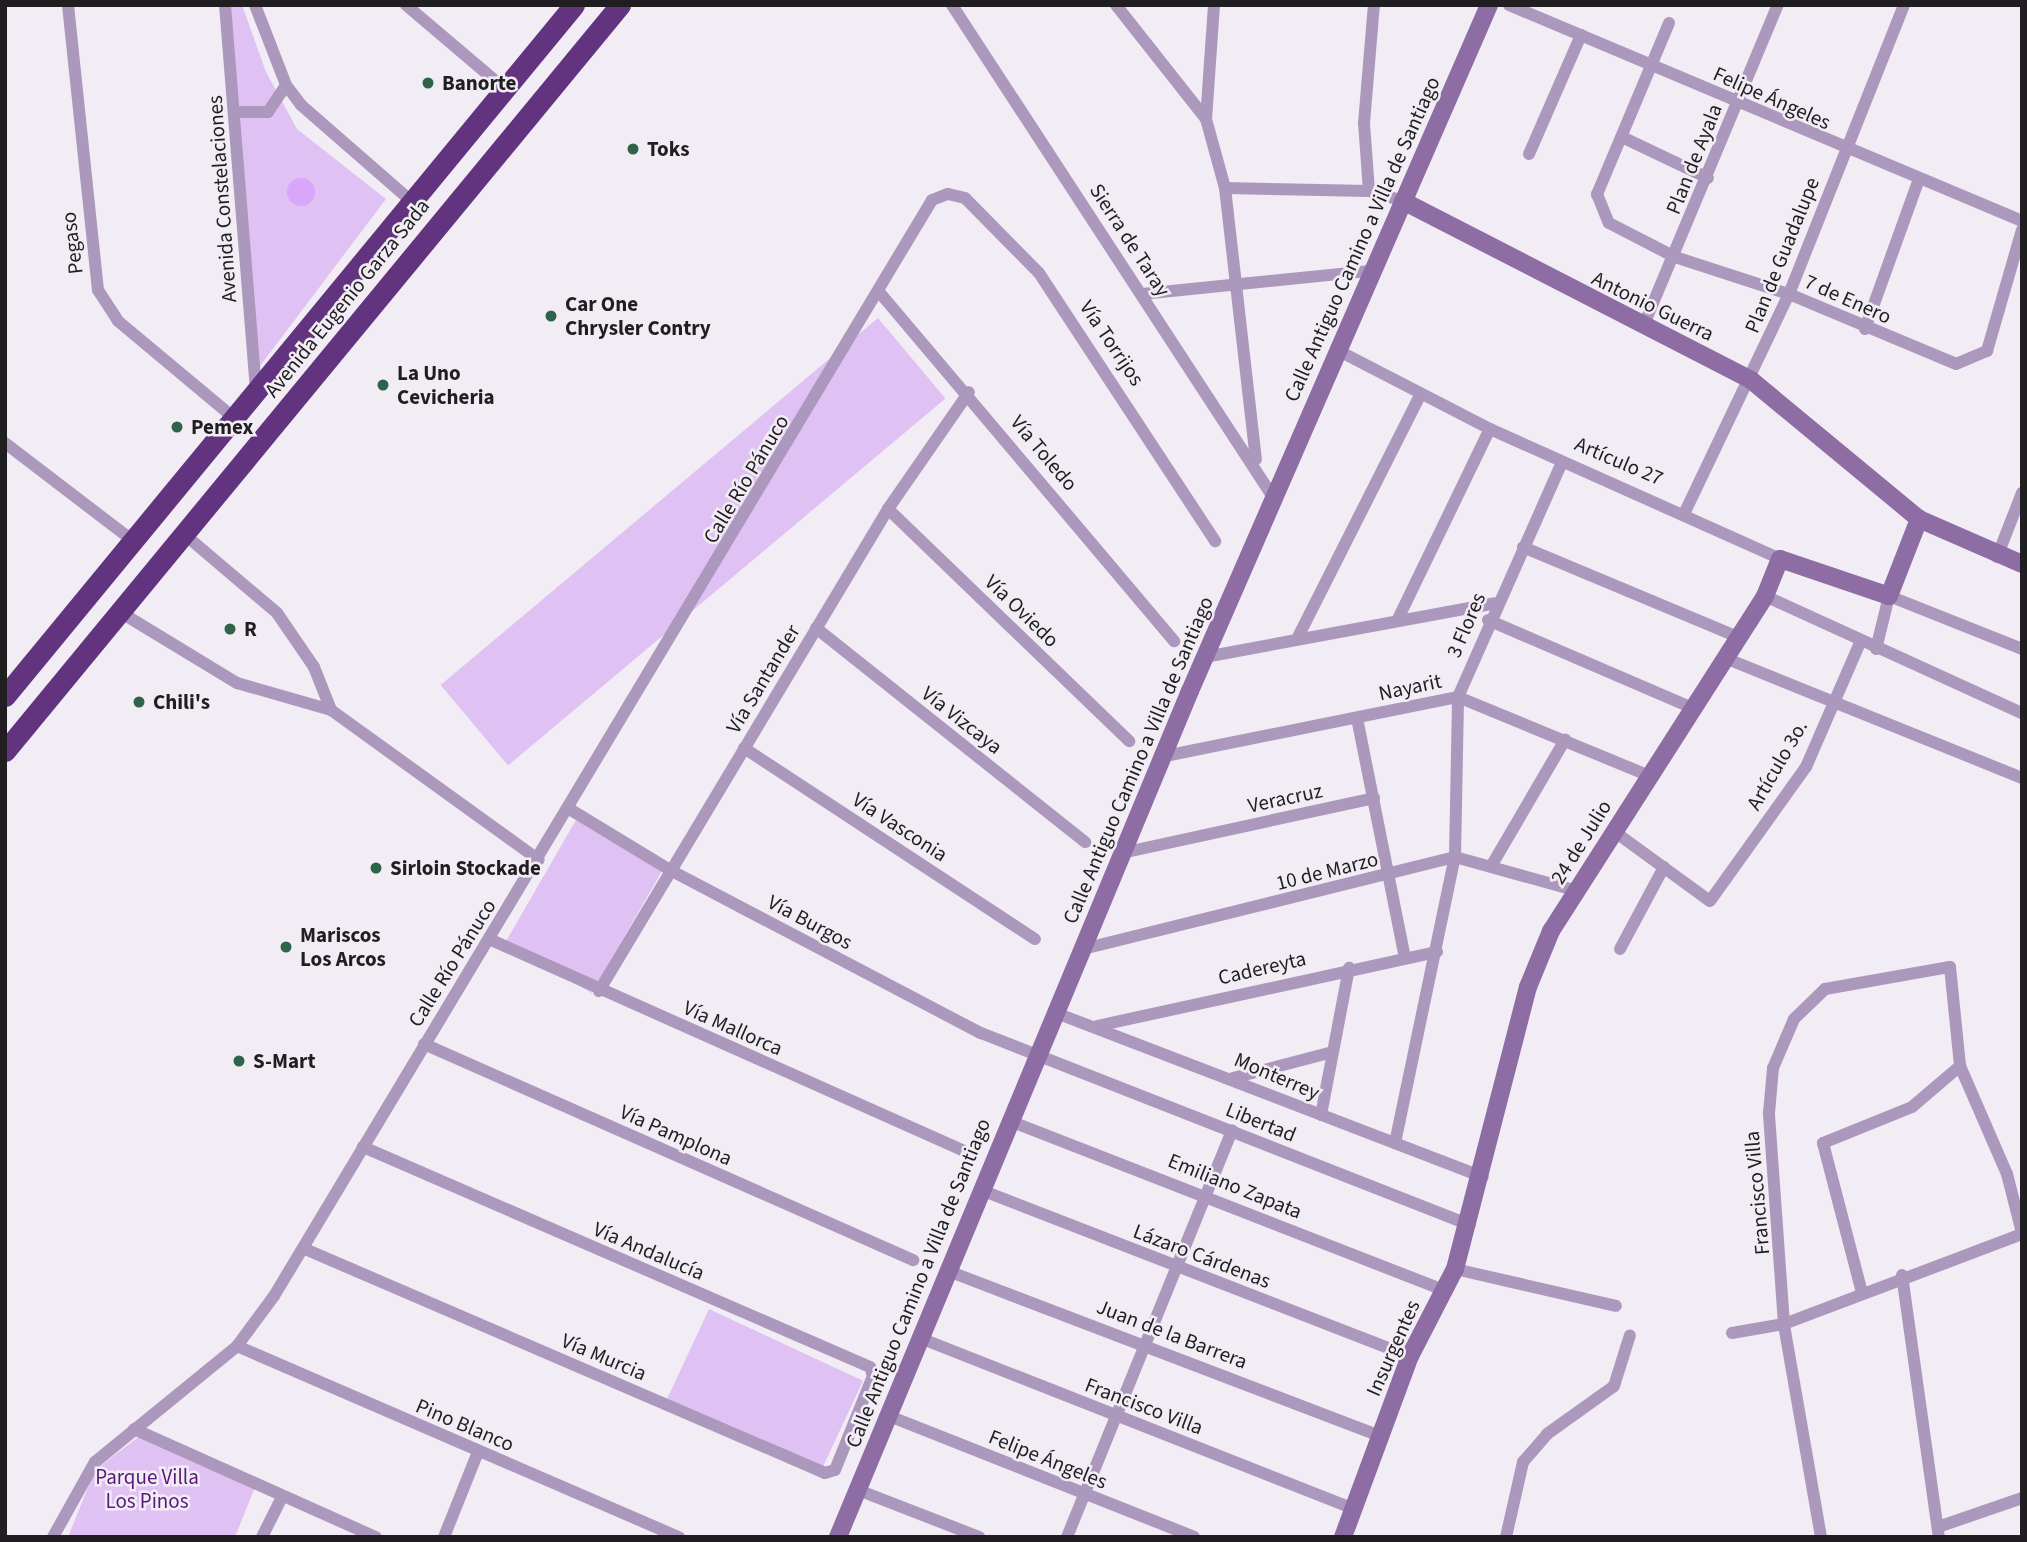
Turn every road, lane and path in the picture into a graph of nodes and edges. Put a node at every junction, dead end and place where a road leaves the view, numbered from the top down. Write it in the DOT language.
graph roads {
  1 [pos="68,5"];
  2 [pos="225,5"];
  3 [pos="255,5"];
  4 [pos="406,5"];
  5 [pos="574,5"];
  6 [pos="620,5"];
  7 [pos="952,5"];
  8 [pos="1116,5"];
  9 [pos="1214,5"];
  10 [pos="1374,5"];
  11 [pos="1489,5"];
  12 [pos="1509,5"];
  13 [pos="1778,5"];
  14 [pos="1904,5"];
  15 [pos="1669,23"];
  16 [pos="1581,35"];
  17 [pos="1655,67"];
  18 [pos="286,85"];
  19 [pos="505,89"];
  20 [pos="1736,104"];
  21 [pos="237,111"];
  22 [pos="1206,119"];
  23 [pos="1624,138"];
  24 [pos="1845,151"];
  25 [pos="1529,154"];
  26 [pos="1708,178"];
  27 [pos="1919,178"];
  28 [pos="1225,188"];
  29 [pos="1369,191"];
  30 [pos="948,194"];
  31 [pos="410,200"];
  32 [pos="1403,201"];
  33 [pos="2022,221"];
  34 [pos="2022,230"];
  35 [pos="1675,257"];
  36 [pos="1370,271"];
  37 [pos="1234,282"];
  38 [pos="880,293"];
  39 [pos="1142,294"];
  40 [pos="1789,294"];
  41 [pos="1643,327"];
  42 [pos="1865,329"];
  43 [pos="1339,351"];
  44 [pos="1751,380"];
  45 [pos="256,390"];
  46 [pos="969,391"];
  47 [pos="1420,395"];
  48 [pos="233,418"];
  49 [pos="1490,429"];
  50 [pos="5,443"];
  51 [pos="1256,461"];
  52 [pos="1562,462"];
  53 [pos="2022,493"];
  54 [pos="1273,497"];
  55 [pos="888,509"];
  56 [pos="1685,514"];
  57 [pos="1919,519"];
  58 [pos="184,534"];
  59 [pos="133,541"];
  60 [pos="1215,541"];
  61 [pos="1523,547"];
  62 [pos="1997,557"];
  63 [pos="1780,559"];
  64 [pos="2022,564"];
  65 [pos="1765,596"];
  66 [pos="1889,596"];
  67 [pos="1495,603"];
  68 [pos="120,612"];
  69 [pos="1488,620"];
  70 [pos="1397,621"];
  71 [pos="816,628"];
  72 [pos="1738,636"];
  73 [pos="1297,639"];
  74 [pos="1174,641"];
  75 [pos="1860,643"];
  76 [pos="1876,649"];
  77 [pos="2022,649"];
  78 [pos="1205,657"];
  79 [pos="1726,657"];
  80 [pos="5,695"];
  81 [pos="1458,697"];
  82 [pos="1838,701"];
  83 [pos="1692,708"];
  84 [pos="331,710"];
  85 [pos="2022,713"];
  86 [pos="1357,718"];
  87 [pos="1565,740"];
  88 [pos="1129,741"];
  89 [pos="744,748"];
  90 [pos="5,751"];
  91 [pos="1165,756"];
  92 [pos="1650,776"];
  93 [pos="2022,778"];
  94 [pos="1374,798"];
  95 [pos="571,810"];
  96 [pos="1615,832"];
  97 [pos="1085,842"];
  98 [pos="1122,853"];
  99 [pos="1455,857"];
  100 [pos="539,860"];
  101 [pos="1493,863"];
  102 [pos="1664,867"];
  103 [pos="670,870"];
  104 [pos="1389,875"];
  105 [pos="1578,891"];
  106 [pos="489,939"];
  107 [pos="1035,939"];
  108 [pos="1083,949"];
  109 [pos="1620,950"];
  110 [pos="1437,952"];
  111 [pos="1405,958"];
  112 [pos="1349,968"];
  113 [pos="599,991"];
  114 [pos="1056,1013"];
  115 [pos="1097,1026"];
  116 [pos="424,1044"];
  117 [pos="1329,1053"];
  118 [pos="1037,1057"];
  119 [pos="1960,1066"];
  120 [pos="1233,1077"];
  121 [pos="1321,1115"];
  122 [pos="1010,1121"];
  123 [pos="1232,1130"];
  124 [pos="1395,1143"];
  125 [pos="363,1147"];
  126 [pos="962,1150"];
  127 [pos="1482,1177"];
  128 [pos="981,1190"];
  129 [pos="1204,1193"];
  130 [pos="1470,1225"];
  131 [pos="2022,1234"];
  132 [pos="305,1249"];
  133 [pos="913,1260"];
  134 [pos="1175,1267"];
  135 [pos="1455,1269"];
  136 [pos="948,1271"];
  137 [pos="1902,1275"];
  138 [pos="1861,1289"];
  139 [pos="1444,1291"];
  140 [pos="1616,1306"];
  141 [pos="1784,1324"];
  142 [pos="1732,1333"];
  143 [pos="1629,1335"];
  144 [pos="920,1338"];
  145 [pos="1142,1343"];
  146 [pos="237,1346"];
  147 [pos="1410,1356"];
  148 [pos="889,1416"];
  149 [pos="1114,1416"];
  150 [pos="858,1418"];
  151 [pos="134,1429"];
  152 [pos="1380,1436"];
  153 [pos="478,1452"];
  154 [pos="858,1490"];
  155 [pos="1084,1494"];
  156 [pos="282,1497"];
  157 [pos="2022,1499"];
  158 [pos="1354,1509"];
  159 [pos="1939,1532"];
  160 [pos="54,1537"];
  161 [pos="262,1537"];
  162 [pos="376,1537"];
  163 [pos="444,1537"];
  164 [pos="678,1537"];
  165 [pos="838,1537"];
  166 [pos="979,1537"];
  167 [pos="1067,1537"];
  168 [pos="1194,1537"];
  169 [pos="1343,1537"];
  170 [pos="1506,1537"];
  171 [pos="1821,1537"];
  1 -- 48 [label="street, Pegaso"];
  2 -- 21 [label="street, Avenida Constelaciones"];
  3 -- 18 [label="street"];
  4 -- 19 [label="street"];
  5 -- 19 [label="highway, Avenida Eugenio Garza Sada"];
  6 -- 58 [label="highway, Avenida Eugenio Garza Sada"];
  7 -- 39 [label="street, Sierra de Taray"];
  8 -- 22 [label="street"];
  9 -- 22 [label="street"];
  10 -- 29 [label="street"];
  11 -- 32 [label="street, Calle Antiguo Camino a Villa de Santiago"];
  12 -- 16 [label="street, Felipe Ángeles"];
  13 -- 20 [label="street, Plan de Ayala"];
  14 -- 24 [label="street, Plan de Guadalupe"];
  15 -- 17 [label="street"];
  16 -- 17 [label="street, Felipe Ángeles"];
  16 -- 25 [label="street"];
  17 -- 20 [label="street, Felipe Ángeles"];
  17 -- 23 [label="street"];
  18 -- 21 [label="street"];
  18 -- 31 [label="street"];
  19 -- 31 [label="highway, Avenida Eugenio Garza Sada"];
  20 -- 24 [label="street, Felipe Ángeles"];
  20 -- 26 [label="street, Plan de Ayala"];
  21 -- 45 [label="street, Avenida Constelaciones"];
  22 -- 28 [label="street"];
  23 -- 26 [label="street"];
  23 -- 35 [label="street, 7 de Enero"];
  24 -- 27 [label="street, Felipe Ángeles"];
  24 -- 40 [label="street, Plan de Guadalupe"];
  26 -- 35 [label="street, Plan de Ayala"];
  27 -- 33 [label="street, Felipe Ángeles"];
  27 -- 42 [label="street"];
  28 -- 29 [label="street, Antonio Guerra"];
  28 -- 37 [label="street"];
  29 -- 32 [label="street, Antonio Guerra"];
  30 -- 38 [label="street, Calle Río Pánuco"];
  30 -- 60 [label="street, Vía Torrijos"];
  31 -- 45 [label="highway, Avenida Eugenio Garza Sada"];
  32 -- 36 [label="street, Calle Antiguo Camino a Villa de Santiago"];
  32 -- 41 [label="street, Antonio Guerra"];
  34 -- 42 [label="street, 7 de Enero"];
  35 -- 40 [label="street, 7 de Enero"];
  35 -- 41 [label="street, Plan de Ayala"];
  36 -- 37 [label="street"];
  36 -- 43 [label="street, Calle Antiguo Camino a Villa de Santiago"];
  37 -- 39 [label="street"];
  37 -- 51 [label="street"];
  38 -- 46 [label="street, Vía Toledo"];
  38 -- 95 [label="street, Calle Río Pánuco"];
  39 -- 51 [label="street, Sierra de Taray"];
  40 -- 42 [label="street, 7 de Enero"];
  40 -- 44 [label="street, Plan de Guadalupe"];
  41 -- 44 [label="street, Antonio Guerra"];
  43 -- 47 [label="street, Artículo 27"];
  43 -- 54 [label="street, Calle Antiguo Camino a Villa de Santiago"];
  44 -- 56 [label="street, Plan de Guadalupe"];
  44 -- 57 [label="street, Antonio Guerra"];
  45 -- 48 [label="highway, Avenida Eugenio Garza Sada"];
  46 -- 55 [label="street, Vía Santander"];
  46 -- 74 [label="street, Vía Toledo"];
  47 -- 49 [label="street, Artículo 27"];
  47 -- 73 [label="street"];
  48 -- 59 [label="highway, Avenida Eugenio Garza Sada"];
  49 -- 52 [label="street, Artículo 27"];
  49 -- 70 [label="street"];
  50 -- 59 [label="street"];
  51 -- 54 [label="street, Sierra de Taray"];
  52 -- 56 [label="street, Artículo 27"];
  52 -- 61 [label="street, 3 Flores"];
  53 -- 62 [label="street"];
  54 -- 78 [label="street, Calle Antiguo Camino a Villa de Santiago"];
  55 -- 71 [label="street, Vía Santander"];
  55 -- 88 [label="street, Vía Oviedo"];
  56 -- 63 [label="street, Artículo 27"];
  57 -- 62 [label="street, Antonio Guerra"];
  57 -- 66 [label="street"];
  58 -- 68 [label="highway, Avenida Eugenio Garza Sada"];
  58 -- 84 [label="street"];
  59 -- 80 [label="highway, Avenida Eugenio Garza Sada"];
  61 -- 67 [label="street, 3 Flores"];
  61 -- 72 [label="street"];
  62 -- 64 [label="street, Antonio Guerra"];
  63 -- 65 [label="street, 24 de Julio"];
  63 -- 66 [label="street, Artículo 27"];
  65 -- 72 [label="street, 24 de Julio"];
  65 -- 75 [label="street"];
  66 -- 76 [label="street"];
  66 -- 77 [label="street"];
  67 -- 69 [label="street, 3 Flores"];
  67 -- 70 [label="street"];
  68 -- 84 [label="street"];
  68 -- 90 [label="highway, Avenida Eugenio Garza Sada"];
  69 -- 81 [label="street, 3 Flores"];
  69 -- 83 [label="street"];
  70 -- 73 [label="street"];
  71 -- 89 [label="street, Vía Santander"];
  71 -- 97 [label="street, Vía Vizcaya"];
  72 -- 79 [label="street, 24 de Julio"];
  73 -- 78 [label="street"];
  75 -- 76 [label="street"];
  75 -- 82 [label="street, Artículo 3o."];
  76 -- 85 [label="street"];
  78 -- 91 [label="street, Calle Antiguo Camino a Villa de Santiago"];
  79 -- 82 [label="street"];
  79 -- 83 [label="street, 24 de Julio"];
  81 -- 86 [label="street, Nayarit"];
  81 -- 87 [label="street, Nayarit"];
  81 -- 99 [label="street, 3 Flores"];
  82 -- 93 [label="street"];
  82 -- 102 [label="street, Artículo 3o."];
  83 -- 92 [label="street, 24 de Julio"];
  84 -- 100 [label="street"];
  86 -- 91 [label="street, Nayarit"];
  86 -- 94 [label="street"];
  87 -- 92 [label="street, Nayarit"];
  87 -- 101 [label="street"];
  89 -- 103 [label="street, Vía Santander"];
  89 -- 107 [label="street, Vía Vasconia"];
  91 -- 98 [label="street, Calle Antiguo Camino a Villa de Santiago"];
  92 -- 96 [label="street, 24 de Julio"];
  94 -- 98 [label="street, Veracruz"];
  94 -- 104 [label="street"];
  95 -- 100 [label="street, Calle Río Pánuco"];
  95 -- 103 [label="street, Vía Burgos"];
  96 -- 102 [label="street"];
  96 -- 105 [label="street, 24 de Julio"];
  98 -- 108 [label="street, Calle Antiguo Camino a Villa de Santiago"];
  99 -- 101 [label="street, 10 de Marzo"];
  99 -- 104 [label="street, 10 de Marzo"];
  99 -- 110 [label="street, 3 Flores"];
  100 -- 106 [label="street, Calle Río Pánuco"];
  101 -- 105 [label="street, 10 de Marzo"];
  102 -- 109 [label="street"];
  103 -- 113 [label="street, Vía Santander"];
  103 -- 118 [label="street, Vía Burgos"];
  104 -- 108 [label="street, 10 de Marzo"];
  104 -- 111 [label="street"];
  105 -- 127 [label="street, 24 de Julio"];
  106 -- 113 [label="street, Vía Mallorca"];
  106 -- 116 [label="street, Calle Río Pánuco"];
  108 -- 114 [label="street, Calle Antiguo Camino a Villa de Santiago"];
  110 -- 111 [label="street, Cadereyta"];
  110 -- 124 [label="street, 3 Flores"];
  111 -- 112 [label="street, Cadereyta"];
  112 -- 115 [label="street, Cadereyta"];
  112 -- 117 [label="street"];
  113 -- 126 [label="street, Vía Mallorca"];
  114 -- 115 [label="street, Monterrey"];
  114 -- 118 [label="street, Calle Antiguo Camino a Villa de Santiago"];
  115 -- 120 [label="street, Monterrey"];
  116 -- 125 [label="street, Calle Río Pánuco"];
  116 -- 133 [label="street, Vía Pamplona"];
  117 -- 120 [label="street"];
  117 -- 121 [label="street"];
  118 -- 122 [label="street, Calle Antiguo Camino a Villa de Santiago"];
  118 -- 123 [label="street, Libertad"];
  119 -- 131 [label="street"];
  119 -- 138 [label="street"];
  119 -- 141 [label="street, Francisco Villa"];
  120 -- 121 [label="street, Monterrey"];
  121 -- 124 [label="street, Monterrey"];
  122 -- 128 [label="street, Calle Antiguo Camino a Villa de Santiago"];
  122 -- 129 [label="street, Emiliano Zapata"];
  123 -- 129 [label="street"];
  123 -- 130 [label="street, Libertad"];
  124 -- 127 [label="street, Monterrey"];
  125 -- 132 [label="street, Calle Río Pánuco"];
  125 -- 150 [label="street, Vía Andalucía"];
  127 -- 130 [label="street, Insurgentes"];
  128 -- 134 [label="street, Lázaro Cárdenas"];
  128 -- 136 [label="street, Calle Antiguo Camino a Villa de Santiago"];
  129 -- 134 [label="street"];
  129 -- 139 [label="street, Emiliano Zapata"];
  130 -- 135 [label="street, Insurgentes"];
  131 -- 137 [label="street"];
  132 -- 146 [label="street, Calle Río Pánuco"];
  132 -- 150 [label="street, Vía Murcia"];
  134 -- 145 [label="street"];
  134 -- 147 [label="street, Lázaro Cárdenas"];
  135 -- 139 [label="street, Insurgentes"];
  135 -- 140 [label="street"];
  136 -- 144 [label="street, Calle Antiguo Camino a Villa de Santiago"];
  136 -- 145 [label="street, Juan de la Barrera"];
  137 -- 138 [label="street"];
  137 -- 159 [label="street"];
  138 -- 141 [label="street"];
  139 -- 147 [label="street, Insurgentes"];
  141 -- 142 [label="street"];
  141 -- 171 [label="street, Francisco Villa"];
  143 -- 170 [label="street"];
  144 -- 148 [label="street, Calle Antiguo Camino a Villa de Santiago"];
  144 -- 149 [label="street, Francisco Villa"];
  145 -- 149 [label="street"];
  145 -- 152 [label="street, Juan de la Barrera"];
  146 -- 151 [label="street, Calle Río Pánuco"];
  146 -- 153 [label="street, Pino Blanco"];
  147 -- 152 [label="street, Insurgentes"];
  148 -- 154 [label="street, Calle Antiguo Camino a Villa de Santiago"];
  148 -- 155 [label="street, Felipe Ángeles"];
  149 -- 155 [label="street"];
  149 -- 158 [label="street, Francisco Villa"];
  151 -- 156 [label="street"];
  151 -- 160 [label="street, Calle Río Pánuco"];
  152 -- 158 [label="street, Insurgentes"];
  153 -- 163 [label="street"];
  153 -- 164 [label="street, Pino Blanco"];
  154 -- 165 [label="street, Calle Antiguo Camino a Villa de Santiago"];
  154 -- 166 [label="street"];
  155 -- 167 [label="street"];
  155 -- 168 [label="street, Felipe Ángeles"];
  156 -- 161 [label="street"];
  156 -- 162 [label="street"];
  157 -- 159 [label="street"];
  158 -- 169 [label="street, Insurgentes"];
}
